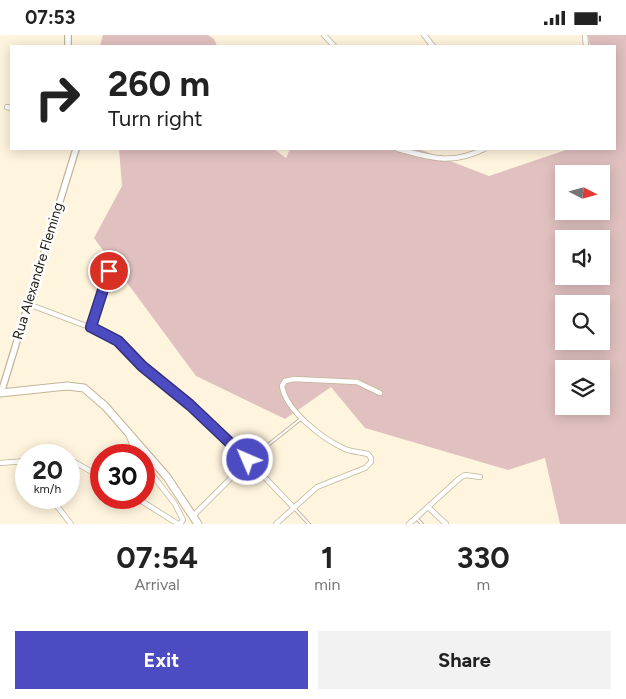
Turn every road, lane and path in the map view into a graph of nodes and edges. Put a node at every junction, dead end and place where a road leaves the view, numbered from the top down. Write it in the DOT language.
graph roads {
  1 [pos="324,35"];
  2 [pos="424,35"];
  3 [pos="333,45"];
  4 [pos="432,45"];
  5 [pos="76,150"];
  6 [pos="402,150"];
  7 [pos="481,150"];
  8 [pos="109,271"];
  9 [pos="28,303"];
  10 [pos="91,327"];
  11 [pos="0,393"];
  12 [pos="380,393"];
  13 [pos="302,418"];
  14 [pos="129,432"];
  15 [pos="131,444"];
  16 [pos="248,460"];
  17 [pos="15,462"];
  18 [pos="0,463"];
  19 [pos="480,477"];
  20 [pos="155,479"];
  21 [pos="428,507"];
  22 [pos="294,508"];
  23 [pos="59,509"];
  24 [pos="155,509"];
  25 [pos="194,516"];
  26 [pos="416,518"];
  27 [pos="71,524"];
  28 [pos="179,524"];
  29 [pos="198,524"];
  30 [pos="276,524"];
  31 [pos="309,524"];
  32 [pos="409,524"];
  33 [pos="422,524"];
  34 [pos="446,524"];
  1 -- 3 [label="street"];
  2 -- 4 [label="street"];
  5 -- 9 [label="street, Rua Alexandre Fleming"];
  6 -- 7 [label="street"];
  8 -- 10 [label="lane"];
  9 -- 10 [label="street"];
  9 -- 11 [label="street, Rua Alexandre Fleming"];
  10 -- 16 [label="street"];
  11 -- 14 [label="main road"];
  12 -- 13 [label="street"];
  13 -- 16 [label="lane"];
  13 -- 22 [label="street"];
  14 -- 15 [label="street"];
  14 -- 25 [label="main road"];
  16 -- 22 [label="street"];
  16 -- 25 [label="street"];
  17 -- 18 [label="street"];
  19 -- 21 [label="street"];
  20 -- 28 [label="street"];
  21 -- 26 [label="street"];
  21 -- 34 [label="street"];
  22 -- 30 [label="street"];
  22 -- 31 [label="lane"];
  23 -- 27 [label="street"];
  24 -- 28 [label="street"];
  25 -- 29 [label="main road"];
  26 -- 32 [label="street"];
  26 -- 33 [label="lane"];
}
